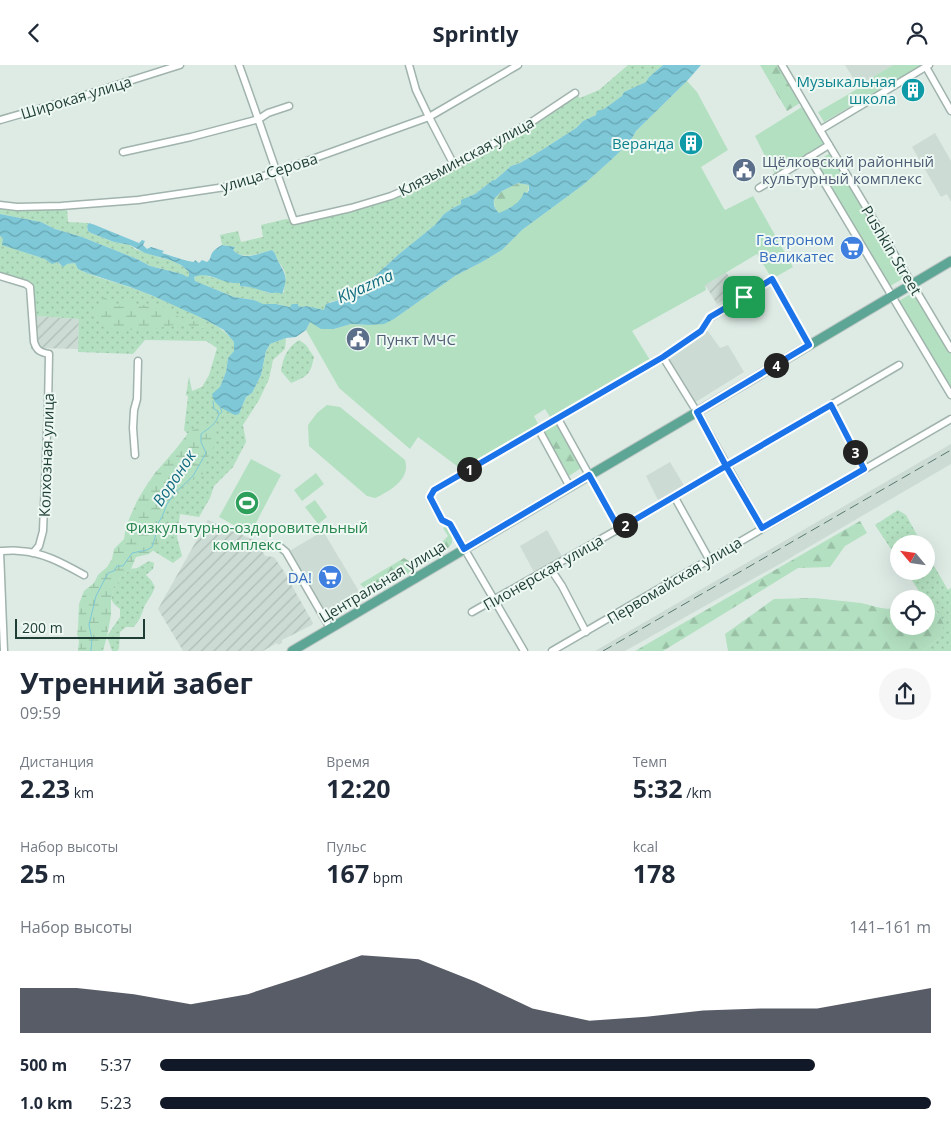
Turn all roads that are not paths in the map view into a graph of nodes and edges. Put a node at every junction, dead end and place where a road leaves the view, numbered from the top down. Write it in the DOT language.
graph roads {
  1 [pos="180,65"];
  2 [pos="239,65"];
  3 [pos="409,65"];
  4 [pos="518,65"];
  5 [pos="782,65"];
  6 [pos="927,66"];
  7 [pos="575,93"];
  8 [pos="289,105"];
  9 [pos="951,111"];
  10 [pos="428,117"];
  11 [pos="259,119"];
  12 [pos="0,120"];
  13 [pos="820,130"];
  14 [pos="831,148"];
  15 [pos="124,152"];
  16 [pos="809,157"];
  17 [pos="454,165"];
  18 [pos="276,172"];
  19 [pos="759,188"];
  20 [pos="0,205"];
  21 [pos="951,261"];
  22 [pos="0,276"];
  23 [pos="912,284"];
  24 [pos="892,295"];
  25 [pos="809,345"];
  26 [pos="951,349"];
  27 [pos="663,357"];
  28 [pos="138,361"];
  29 [pos="898,365"];
  30 [pos="951,395"];
  31 [pos="831,405"];
  32 [pos="697,412"];
  33 [pos="558,419"];
  34 [pos="951,419"];
  35 [pos="539,430"];
  36 [pos="135,455"];
  37 [pos="726,466"];
  38 [pos="864,469"];
  39 [pos="589,475"];
  40 [pos="570,487"];
  41 [pos="674,496"];
  42 [pos="762,528"];
  43 [pos="619,529"];
  44 [pos="264,545"];
  45 [pos="464,549"];
  46 [pos="0,551"];
  47 [pos="33,553"];
  48 [pos="709,559"];
  49 [pos="550,568"];
  50 [pos="84,575"];
  51 [pos="494,600"];
  52 [pos="472,612"];
  53 [pos="330,628"];
  54 [pos="586,631"];
  55 [pos="4,651"];
  56 [pos="292,651"];
  57 [pos="524,651"];
  58 [pos="552,651"];
  1 -- 12 [label="street, Широкая улица"];
  2 -- 11 [label="street"];
  3 -- 10 [label="street"];
  4 -- 10 [label="street, улица Серова"];
  5 -- 13 [label="street, Pushkin Street"];
  6 -- 9 [label="street"];
  6 -- 13 [label="street"];
  7 -- 17 [label="street, Клязьминская улица"];
  8 -- 11 [label="street"];
  10 -- 17 [label="street"];
  10 -- 18 [label="street, улица Серова"];
  11 -- 15 [label="street"];
  11 -- 18 [label="street"];
  13 -- 14 [label="street, Pushkin Street"];
  14 -- 16 [label="street"];
  14 -- 23 [label="street, Pushkin Street"];
  16 -- 19 [label="street"];
  16 -- 24 [label="street, Pushkin Street"];
  17 -- 18 [label="street, Клязьминская улица"];
  18 -- 20 [label="street, улица Серова"];
  21 -- 23 [label="main road, Центральная улица"];
  22 -- 47 [label="street, Колхозная улица"];
  23 -- 24 [label="main road, Центральная улица"];
  23 -- 26 [label="street, Pushkin Street"];
  24 -- 25 [label="main road, Центральная улица"];
  24 -- 30 [label="street, Pushkin Street"];
  25 -- 27 [label="street"];
  25 -- 32 [label="main road, Центральная улица"];
  27 -- 32 [label="street"];
  27 -- 33 [label="street"];
  28 -- 36 [label="street"];
  29 -- 31 [label="street, Пионерская улица"];
  31 -- 37 [label="street, Пионерская улица"];
  31 -- 38 [label="street"];
  32 -- 37 [label="street"];
  32 -- 39 [label="main road, Центральная улица"];
  33 -- 35 [label="street"];
  33 -- 39 [label="street"];
  34 -- 38 [label="street, Первомайская улица"];
  35 -- 40 [label="street"];
  35 -- 45 [label="street"];
  37 -- 41 [label="street, Пионерская улица"];
  37 -- 42 [label="street"];
  38 -- 42 [label="street, Первомайская улица"];
  39 -- 40 [label="main road, Центральная улица"];
  39 -- 43 [label="street"];
  40 -- 45 [label="main road, Центральная улица"];
  41 -- 43 [label="street, Пионерская улица"];
  41 -- 48 [label="street"];
  42 -- 48 [label="street, Первомайская улица"];
  43 -- 49 [label="street, Пионерская улица"];
  44 -- 53 [label="street"];
  45 -- 51 [label="street"];
  45 -- 53 [label="main road, Центральная улица"];
  46 -- 47 [label="street"];
  46 -- 55 [label="street"];
  47 -- 50 [label="street"];
  48 -- 54 [label="street, Первомайская улица"];
  49 -- 51 [label="street, Пионерская улица"];
  49 -- 54 [label="street"];
  51 -- 52 [label="street, Пионерская улица"];
  51 -- 57 [label="street"];
  53 -- 56 [label="main road, Центральная улица"];
  54 -- 58 [label="street, Первомайская улица"];
}
